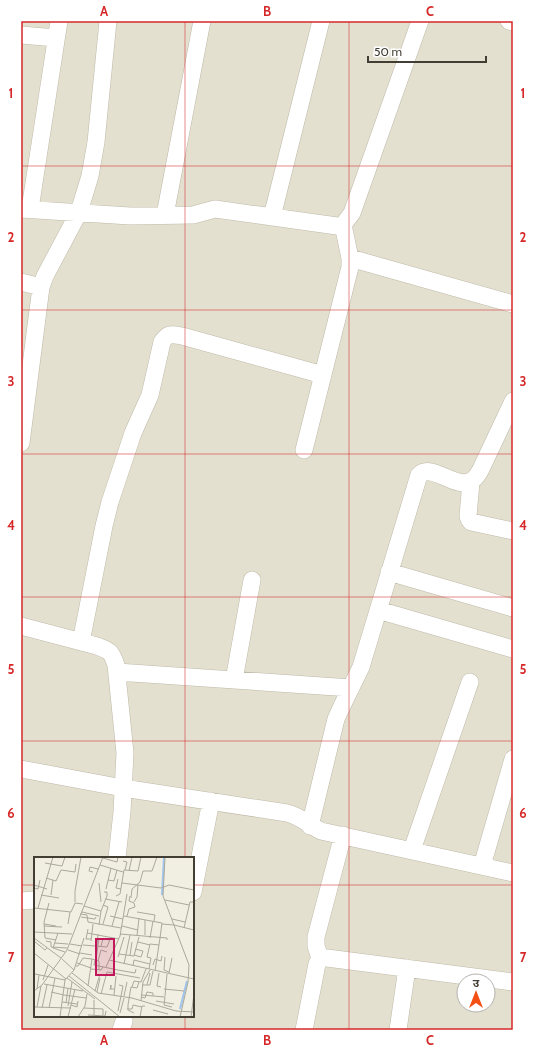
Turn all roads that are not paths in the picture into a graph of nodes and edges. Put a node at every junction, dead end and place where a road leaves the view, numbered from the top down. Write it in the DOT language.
graph roads {
  1 [pos="59,21"];
  2 [pos="108,21"];
  3 [pos="202,21"];
  4 [pos="321,21"];
  5 [pos="509,21"];
  6 [pos="414,22"];
  7 [pos="513,22"];
  8 [pos="21,34"];
  9 [pos="56,38"];
  10 [pos="25,209"];
  11 [pos="79,212"];
  12 [pos="165,215"];
  13 [pos="272,217"];
  14 [pos="343,225"];
  15 [pos="350,258"];
  16 [pos="21,282"];
  17 [pos="41,287"];
  18 [pos="513,304"];
  19 [pos="323,375"];
  20 [pos="513,401"];
  21 [pos="22,432"];
  22 [pos="304,450"];
  23 [pos="470,482"];
  24 [pos="513,532"];
  25 [pos="389,572"];
  26 [pos="252,580"];
  27 [pos="513,608"];
  28 [pos="378,610"];
  29 [pos="21,626"];
  30 [pos="81,642"];
  31 [pos="513,649"];
  32 [pos="117,672"];
  33 [pos="234,680"];
  34 [pos="470,682"];
  35 [pos="351,688"];
  36 [pos="513,758"];
  37 [pos="21,769"];
  38 [pos="123,788"];
  39 [pos="211,801"];
  40 [pos="310,826"];
  41 [pos="343,836"];
  42 [pos="412,850"];
  43 [pos="117,857"];
  44 [pos="482,866"];
  45 [pos="513,872"];
  46 [pos="194,887"];
  47 [pos="34,900"];
  48 [pos="21,901"];
  49 [pos="320,958"];
  50 [pos="407,968"];
  51 [pos="513,982"];
  52 [pos="304,1030"];
  53 [pos="398,1030"];
  1 -- 9 [label="street"];
  2 -- 11 [label="street"];
  3 -- 12 [label="street"];
  4 -- 13 [label="street"];
  5 -- 7 [label="street"];
  6 -- 14 [label="street"];
  8 -- 9 [label="street"];
  9 -- 10 [label="street"];
  10 -- 11 [label="street"];
  11 -- 12 [label="street"];
  11 -- 17 [label="street"];
  12 -- 13 [label="street"];
  13 -- 14 [label="street"];
  14 -- 15 [label="street"];
  15 -- 18 [label="street"];
  15 -- 19 [label="street"];
  16 -- 17 [label="street"];
  17 -- 21 [label="street"];
  19 -- 22 [label="street"];
  19 -- 30 [label="street"];
  20 -- 23 [label="street"];
  23 -- 24 [label="street"];
  23 -- 25 [label="street"];
  25 -- 27 [label="street"];
  25 -- 28 [label="street"];
  26 -- 33 [label="street"];
  28 -- 31 [label="street"];
  28 -- 35 [label="street"];
  29 -- 30 [label="street"];
  30 -- 32 [label="street"];
  32 -- 33 [label="street"];
  32 -- 38 [label="street"];
  33 -- 35 [label="street"];
  34 -- 42 [label="street"];
  35 -- 40 [label="street"];
  36 -- 44 [label="street"];
  37 -- 38 [label="street"];
  38 -- 39 [label="street"];
  38 -- 43 [label="street"];
  39 -- 40 [label="street"];
  39 -- 46 [label="street"];
  40 -- 41 [label="street"];
  41 -- 42 [label="street"];
  41 -- 49 [label="street"];
  42 -- 44 [label="street"];
  44 -- 45 [label="street"];
  47 -- 48 [label="street"];
  49 -- 50 [label="street"];
  49 -- 52 [label="street"];
  50 -- 51 [label="street"];
  50 -- 53 [label="street"];
}
